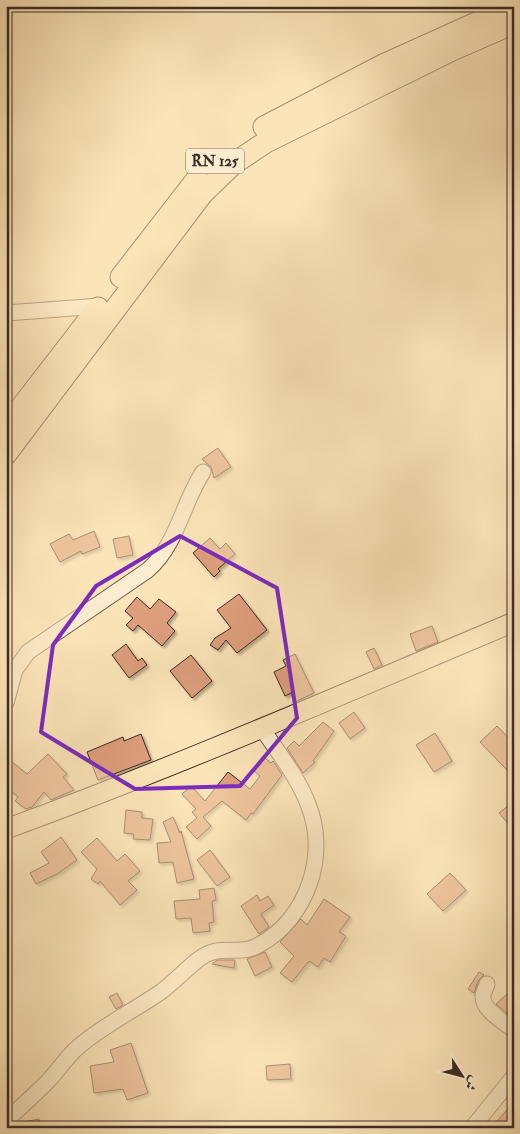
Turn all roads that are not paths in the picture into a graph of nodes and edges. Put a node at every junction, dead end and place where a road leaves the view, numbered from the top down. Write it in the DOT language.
graph roads {
  1 [pos="514,6"];
  2 [pos="514,23"];
  3 [pos="100,306"];
  4 [pos="6,313"];
  5 [pos="6,427"];
  6 [pos="6,454"];
  7 [pos="202,472"];
  8 [pos="514,622"];
  9 [pos="6,703"];
  10 [pos="261,727"];
  11 [pos="6,829"];
  12 [pos="487,984"];
  13 [pos="514,1030"];
  14 [pos="514,1076"];
  15 [pos="6,1121"];
  16 [pos="472,1128"];
  1 -- 3 [label="highway, RN 125"];
  2 -- 6 [label="highway"];
  3 -- 4 [label="street"];
  3 -- 5 [label="highway, RN 125"];
  7 -- 9 [label="street"];
  8 -- 10 [label="main road"];
  10 -- 11 [label="main road"];
  10 -- 15 [label="street"];
  12 -- 13 [label="street"];
  14 -- 16 [label="street"];
}
